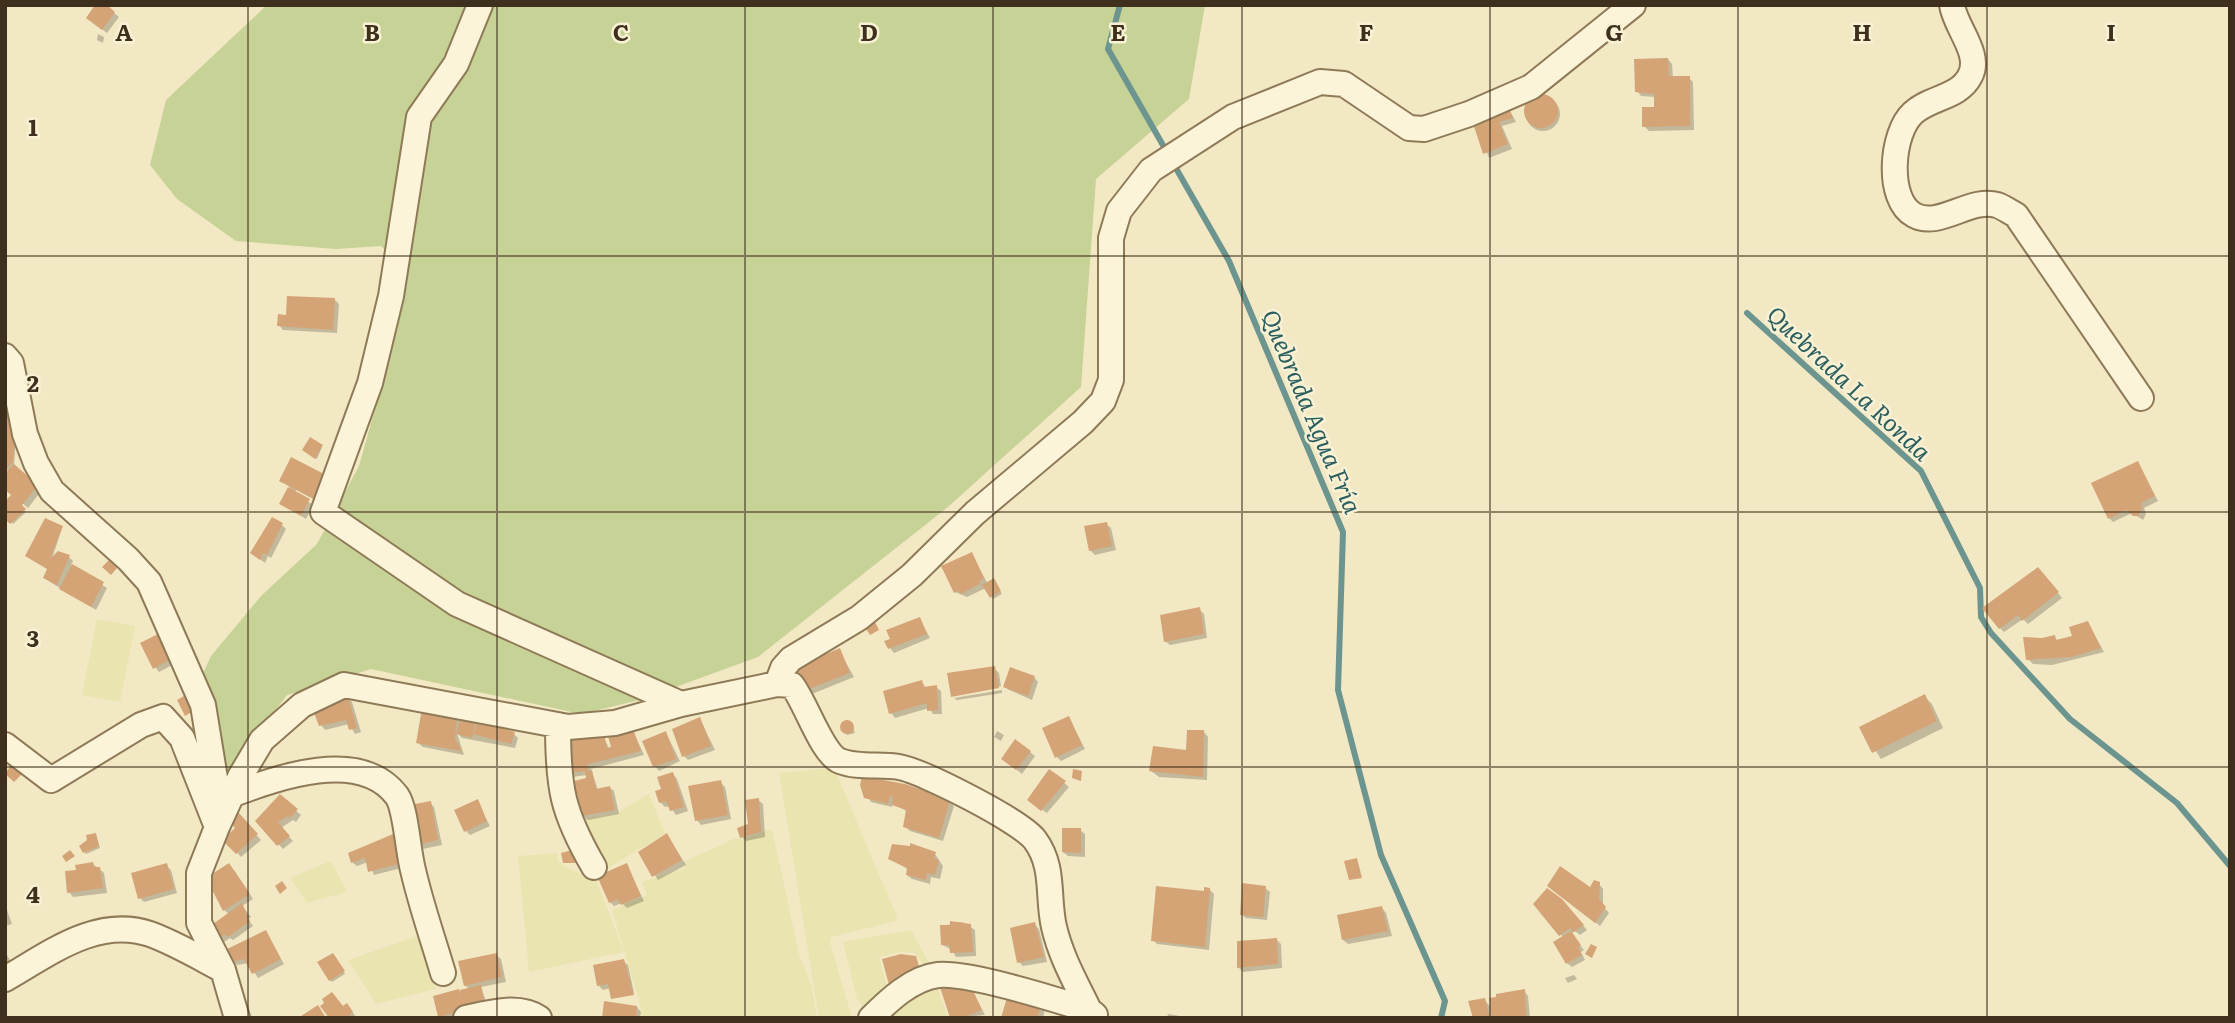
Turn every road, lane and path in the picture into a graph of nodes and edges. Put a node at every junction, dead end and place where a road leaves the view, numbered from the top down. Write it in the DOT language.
graph roads {
  1 [pos="480,5"];
  2 [pos="1633,5"];
  3 [pos="1952,5"];
  4 [pos="5,356"];
  5 [pos="2141,398"];
  6 [pos="777,684"];
  7 [pos="681,704"];
  8 [pos="558,725"];
  9 [pos="5,745"];
  10 [pos="223,813"];
  11 [pos="594,867"];
  12 [pos="223,970"];
  13 [pos="443,973"];
  14 [pos="5,979"];
  15 [pos="1094,1014"];
  16 [pos="237,1018"];
  17 [pos="466,1018"];
  18 [pos="539,1018"];
  19 [pos="871,1018"];
  1 -- 7 [label="street"];
  2 -- 6 [label="street"];
  3 -- 5 [label="street"];
  4 -- 10 [label="street"];
  6 -- 7 [label="street"];
  6 -- 15 [label="street"];
  7 -- 8 [label="street"];
  8 -- 10 [label="street"];
  8 -- 11 [label="street"];
  9 -- 10 [label="street"];
  10 -- 12 [label="street"];
  10 -- 13 [label="street"];
  12 -- 14 [label="street"];
  12 -- 16 [label="street"];
  15 -- 19 [label="street"];
  17 -- 18 [label="street"];
}
